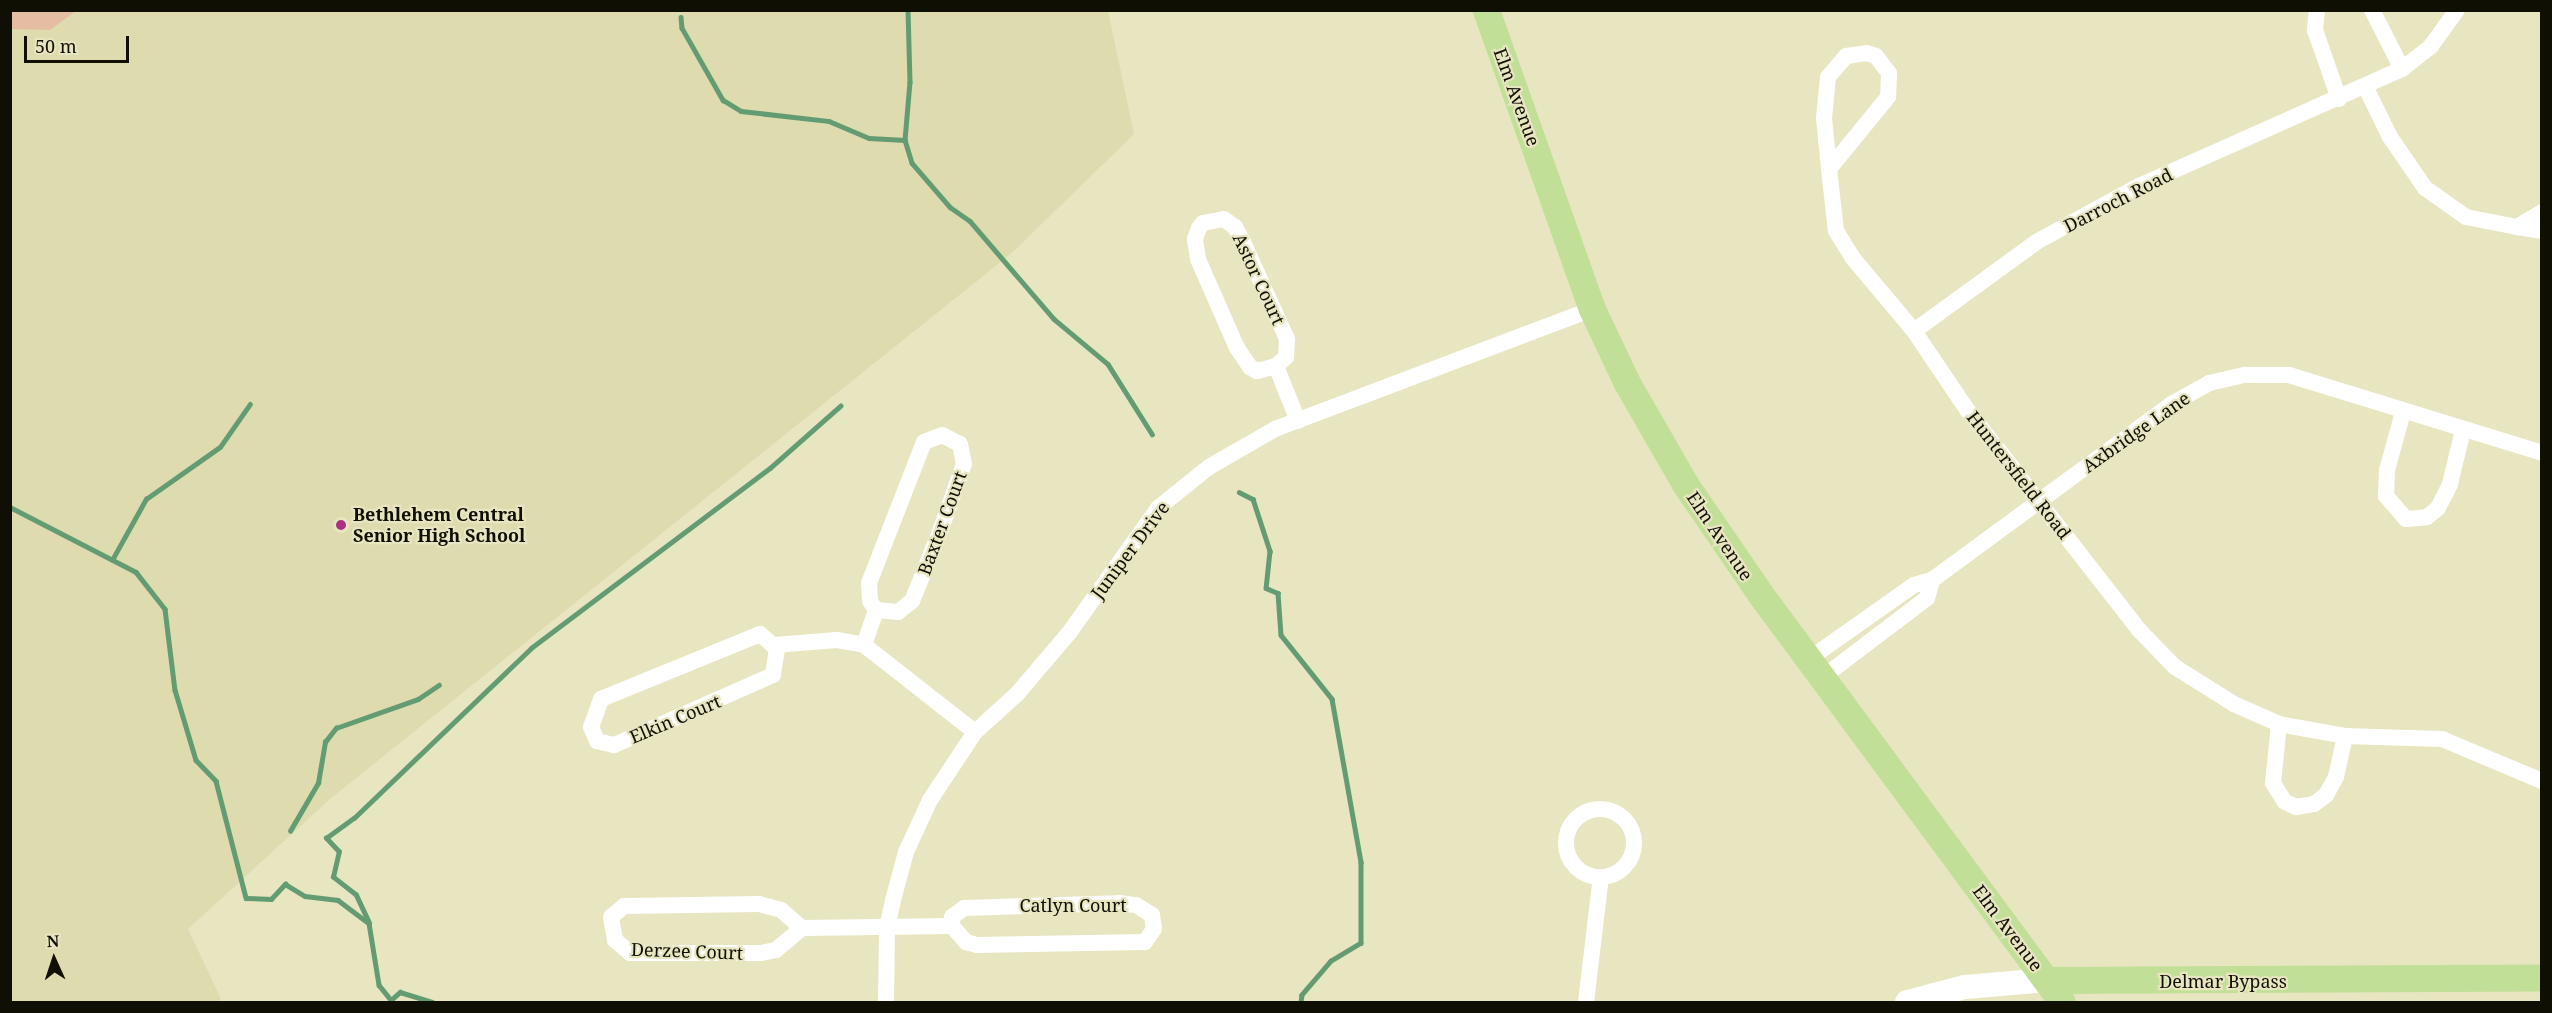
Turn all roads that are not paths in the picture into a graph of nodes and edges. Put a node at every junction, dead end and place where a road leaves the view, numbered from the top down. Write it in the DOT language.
graph roads {
  1 [pos="1486,10"];
  2 [pos="2318,10"];
  3 [pos="2372,10"];
  4 [pos="2457,10"];
  5 [pos="2402,69"];
  6 [pos="2366,88"];
  7 [pos="2339,99"];
  8 [pos="1828,169"];
  9 [pos="2541,213"];
  10 [pos="2517,226"];
  11 [pos="2541,231"];
  12 [pos="1593,309"];
  13 [pos="1914,331"];
  14 [pos="1276,366"];
  15 [pos="2403,412"];
  16 [pos="1298,421"];
  17 [pos="2463,430"];
  18 [pos="2541,453"];
  19 [pos="2040,501"];
  20 [pos="1932,580"];
  21 [pos="876,610"];
  22 [pos="1871,615"];
  23 [pos="1883,632"];
  24 [pos="774,645"];
  25 [pos="864,645"];
  26 [pos="1816,668"];
  27 [pos="2280,724"];
  28 [pos="975,732"];
  29 [pos="2344,736"];
  30 [pos="2541,781"];
  31 [pos="1602,878"];
  32 [pos="952,926"];
  33 [pos="887,927"];
  34 [pos="802,928"];
  35 [pos="2541,977"];
  36 [pos="2047,980"];
  37 [pos="886,1002"];
  38 [pos="1586,1002"];
  39 [pos="1907,1002"];
  40 [pos="2062,1002"];
  1 -- 12 [label="main road, Elm Avenue"];
  2 -- 7 [label="street"];
  3 -- 5 [label="street"];
  4 -- 5 [label="street, Darroch Road"];
  5 -- 6 [label="street, Darroch Road"];
  6 -- 7 [label="street, Darroch Road"];
  6 -- 10 [label="street"];
  7 -- 13 [label="street, Darroch Road"];
  8 -- 8 [label="street, Huntersfield Road"];
  8 -- 13 [label="street, Huntersfield Road"];
  9 -- 10 [label="street"];
  10 -- 11 [label="street"];
  12 -- 16 [label="street, Juniper Drive"];
  12 -- 26 [label="main road, Elm Avenue"];
  13 -- 19 [label="street, Huntersfield Road"];
  14 -- 14 [label="street, Astor Court"];
  14 -- 16 [label="street"];
  15 -- 17 [label="street, Axbridge Lane"];
  15 -- 17 [label="street"];
  15 -- 19 [label="street, Axbridge Lane"];
  16 -- 28 [label="street, Juniper Drive"];
  17 -- 18 [label="street, Axbridge Lane"];
  19 -- 20 [label="street, Axbridge Lane"];
  19 -- 27 [label="street, Huntersfield Road"];
  20 -- 22 [label="street, Axbridge Lane"];
  20 -- 23 [label="street, Axbridge Lane"];
  21 -- 21 [label="street, Baxter Court"];
  21 -- 25 [label="street"];
  22 -- 23 [label="street"];
  22 -- 26 [label="street, Axbridge Lane"];
  23 -- 26 [label="street, Axbridge Lane"];
  24 -- 24 [label="street, Elkin Court"];
  24 -- 25 [label="street, Elkin Court"];
  25 -- 28 [label="street, Elkin Court"];
  26 -- 36 [label="main road, Elm Avenue"];
  27 -- 29 [label="street, Huntersfield Road"];
  27 -- 29 [label="street"];
  28 -- 33 [label="street, Juniper Drive"];
  29 -- 30 [label="street, Huntersfield Road"];
  31 -- 31 [label="street"];
  31 -- 38 [label="street"];
  32 -- 32 [label="street, Catlyn Court"];
  32 -- 33 [label="street"];
  33 -- 34 [label="street"];
  33 -- 37 [label="street, Juniper Drive"];
  34 -- 34 [label="street, Derzee Court"];
  35 -- 36 [label="main road, Delmar Bypass"];
  36 -- 39 [label="street, Delmar Bypass"];
  36 -- 40 [label="main road, Elm Avenue"];
}
